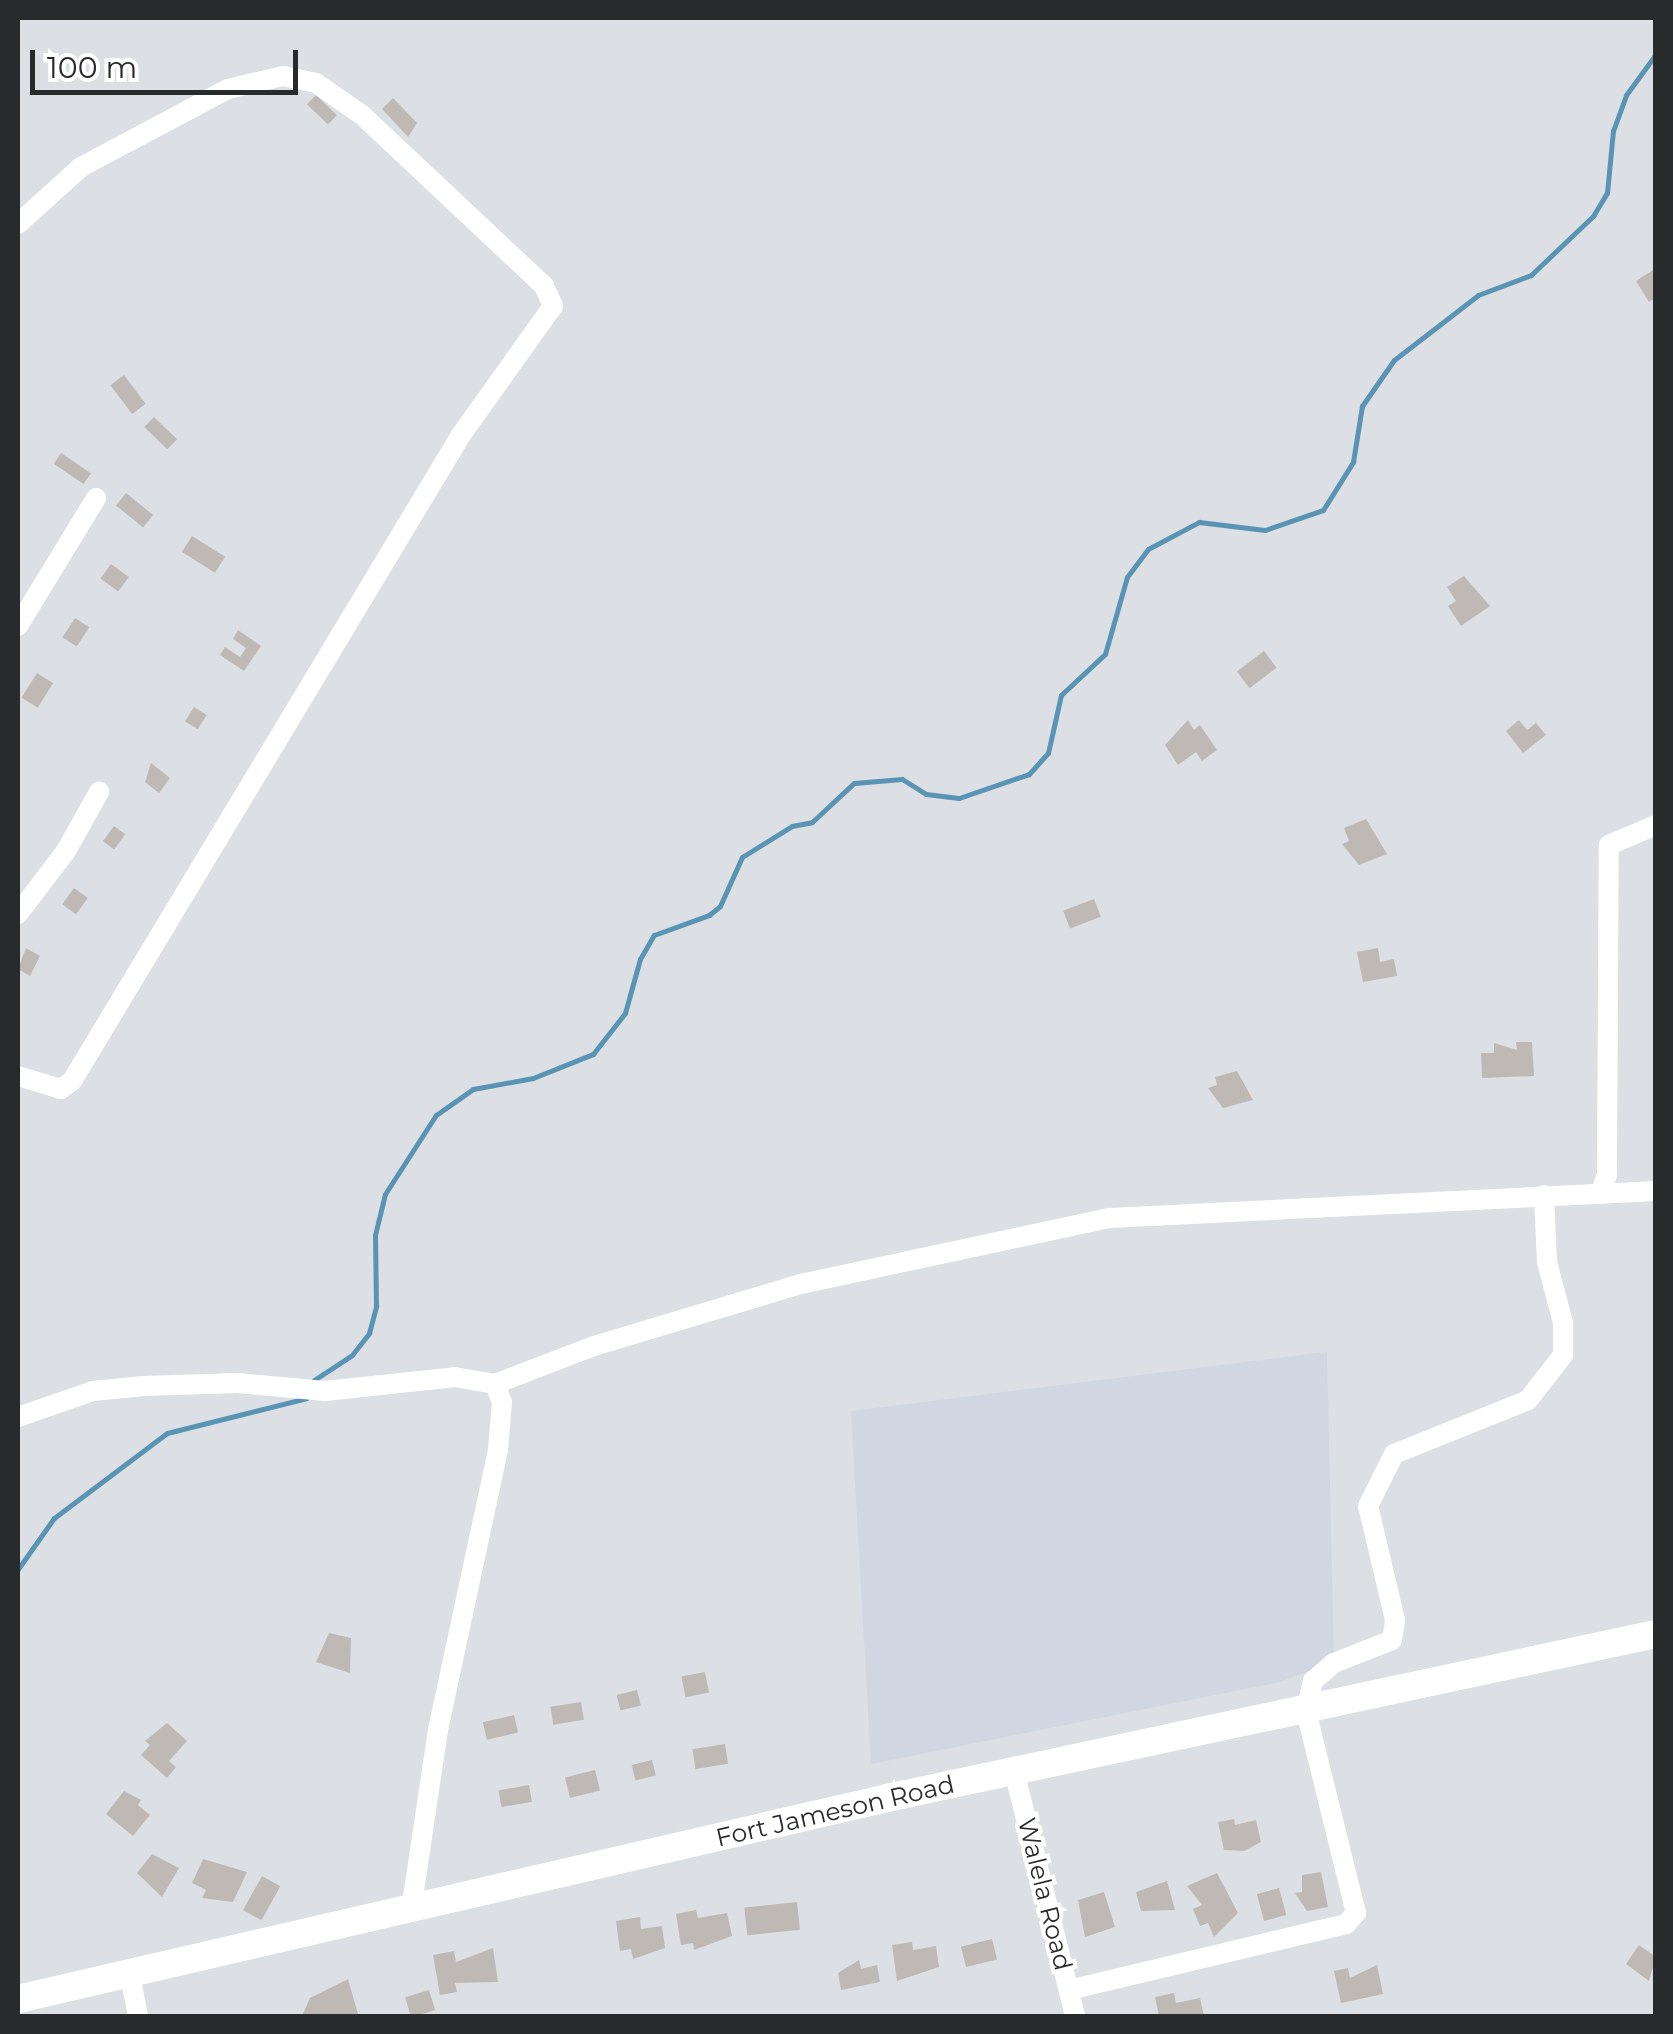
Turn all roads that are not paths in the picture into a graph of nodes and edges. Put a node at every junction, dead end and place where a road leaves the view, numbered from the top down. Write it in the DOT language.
graph roads {
  1 [pos="18,224"];
  2 [pos="96,498"];
  3 [pos="18,626"];
  4 [pos="99,792"];
  5 [pos="1656,825"];
  6 [pos="18,914"];
  7 [pos="18,1076"];
  8 [pos="1656,1191"];
  9 [pos="1600,1194"];
  10 [pos="1544,1196"];
  11 [pos="496,1384"];
  12 [pos="18,1416"];
  13 [pos="1656,1634"];
  14 [pos="1306,1711"];
  15 [pos="1014,1771"];
  16 [pos="412,1910"];
  17 [pos="130,1975"];
  18 [pos="1069,1990"];
  19 [pos="18,1999"];
  20 [pos="138,2016"];
  21 [pos="1074,2016"];
  1 -- 7 [label="street"];
  2 -- 3 [label="street"];
  4 -- 6 [label="street"];
  5 -- 9 [label="street"];
  8 -- 9 [label="street"];
  9 -- 10 [label="street"];
  10 -- 11 [label="street"];
  10 -- 14 [label="street"];
  11 -- 12 [label="street"];
  11 -- 16 [label="street"];
  13 -- 14 [label="street, Fort Jameson Road"];
  14 -- 15 [label="street, Fort Jameson Road"];
  14 -- 18 [label="street"];
  15 -- 16 [label="street, Fort Jameson Road"];
  15 -- 18 [label="street, Walela Road"];
  16 -- 17 [label="street, Fort Jameson Road"];
  17 -- 19 [label="street, Fort Jameson Road"];
  17 -- 20 [label="street"];
  18 -- 21 [label="street, Walela Road"];
}
